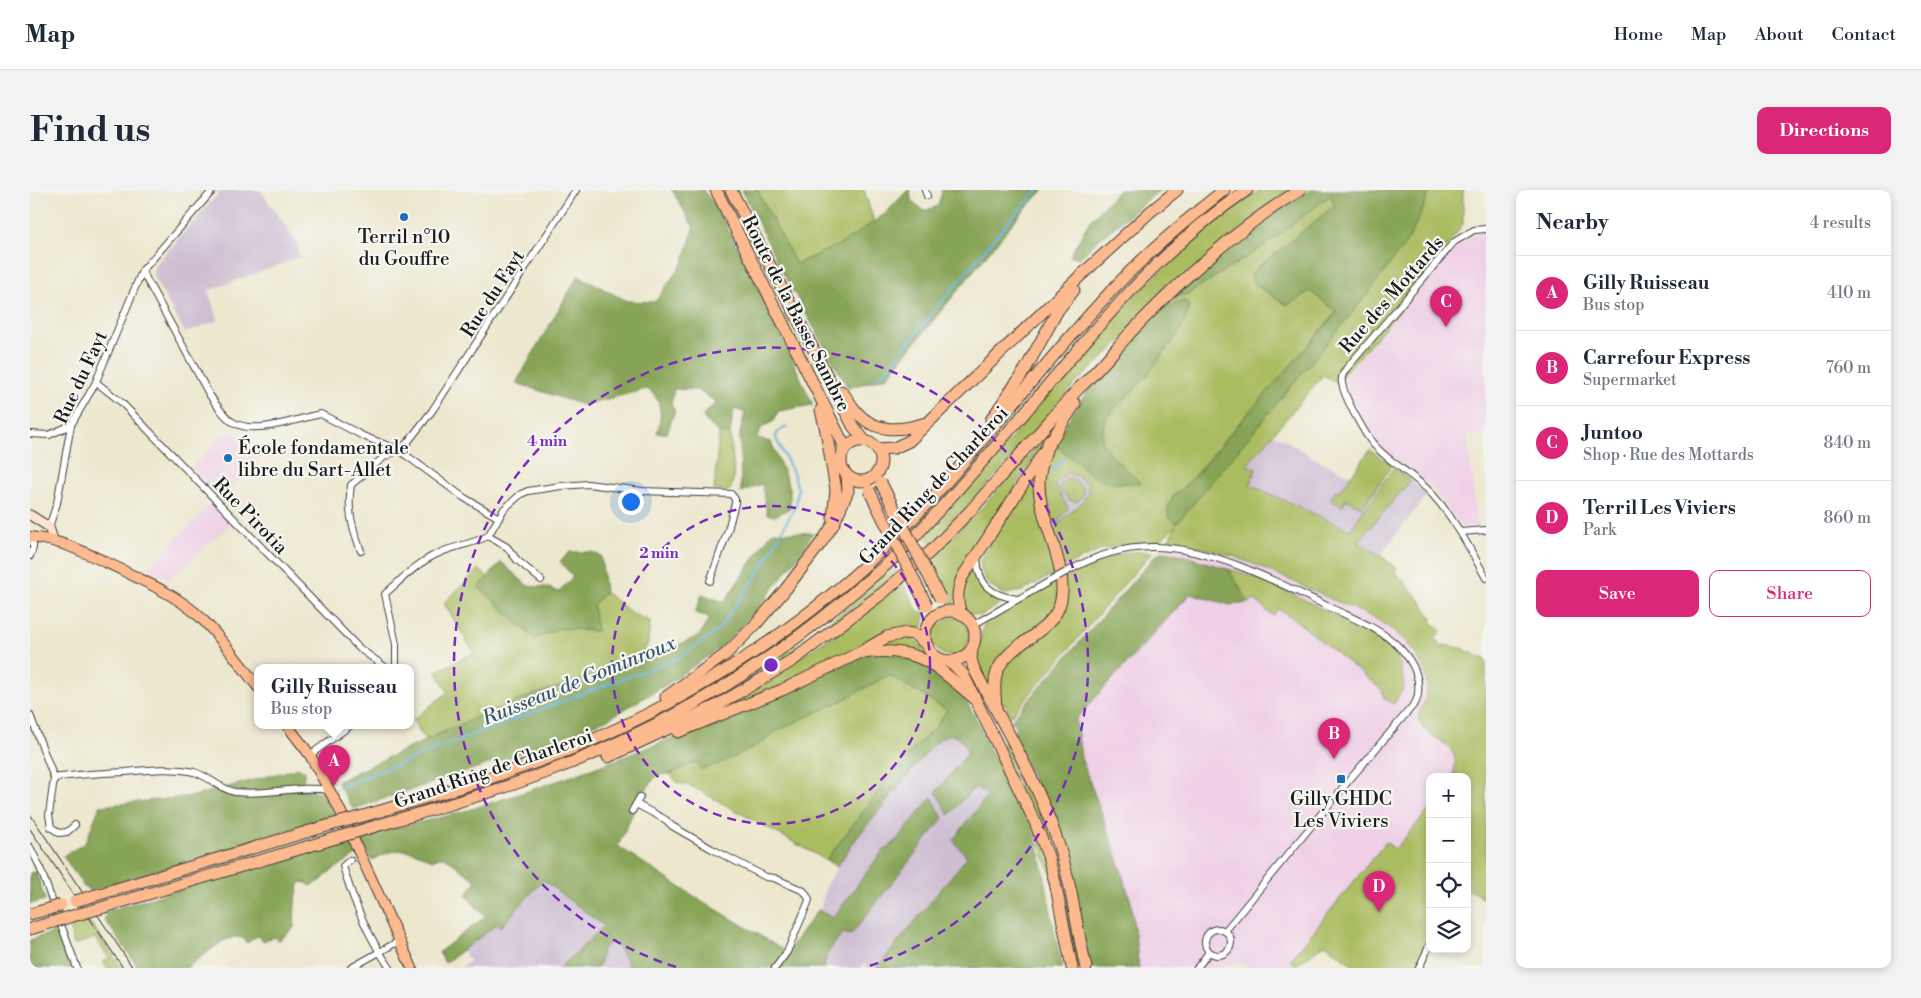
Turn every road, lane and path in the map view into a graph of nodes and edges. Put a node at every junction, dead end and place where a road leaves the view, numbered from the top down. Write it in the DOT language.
graph roads {
  1 [pos="213,190"];
  2 [pos="576,190"];
  3 [pos="716,190"];
  4 [pos="731,190"];
  5 [pos="1177,190"];
  6 [pos="1224,190"];
  7 [pos="1247,190"];
  8 [pos="1300,190"];
  9 [pos="1486,229"];
  10 [pos="1095,263"];
  11 [pos="142,271"];
  12 [pos="1094,375"];
  13 [pos="829,379"];
  14 [pos="96,382"];
  15 [pos="816,390"];
  16 [pos="928,423"];
  17 [pos="71,425"];
  18 [pos="30,434"];
  19 [pos="1049,440"];
  20 [pos="865,441"];
  21 [pos="877,448"];
  22 [pos="399,450"];
  23 [pos="974,451"];
  24 [pos="843,452"];
  25 [pos="878,470"];
  26 [pos="847,475"];
  27 [pos="859,481"];
  28 [pos="30,515"];
  29 [pos="499,518"];
  30 [pos="833,525"];
  31 [pos="49,527"];
  32 [pos="1486,530"];
  33 [pos="1461,532"];
  34 [pos="488,536"];
  35 [pos="31,537"];
  36 [pos="53,540"];
  37 [pos="361,551"];
  38 [pos="977,554"];
  39 [pos="30,556"];
  40 [pos="1486,578"];
  41 [pos="541,580"];
  42 [pos="710,581"];
  43 [pos="1017,599"];
  44 [pos="958,613"];
  45 [pos="930,621"];
  46 [pos="973,625"];
  47 [pos="927,645"];
  48 [pos="972,649"];
  49 [pos="859,653"];
  50 [pos="947,661"];
  51 [pos="381,664"];
  52 [pos="396,664"];
  53 [pos="254,682"];
  54 [pos="976,700"];
  55 [pos="997,713"];
  56 [pos="30,715"];
  57 [pos="638,719"];
  58 [pos="290,729"];
  59 [pos="346,729"];
  60 [pos="310,755"];
  61 [pos="608,757"];
  62 [pos="584,758"];
  63 [pos="54,778"];
  64 [pos="330,790"];
  65 [pos="1339,792"];
  66 [pos="640,797"];
  67 [pos="1331,802"];
  68 [pos="636,804"];
  69 [pos="632,811"];
  70 [pos="75,826"];
  71 [pos="30,847"];
  72 [pos="350,860"];
  73 [pos="30,914"];
  74 [pos="30,929"];
  75 [pos="1225,931"];
  76 [pos="399,941"];
  77 [pos="380,951"];
  78 [pos="1210,952"];
  79 [pos="1426,953"];
  80 [pos="412,967"];
  81 [pos="77,968"];
  82 [pos="350,968"];
  83 [pos="390,968"];
  84 [pos="775,968"];
  85 [pos="1072,968"];
  86 [pos="1086,968"];
  87 [pos="1197,968"];
  88 [pos="1419,968"];
  1 -- 11 [label="street, Rue du Fayt"];
  2 -- 22 [label="street, Rue du Fayt"];
  3 -- 15 [label="highway, Route de la Basse Sambre"];
  4 -- 13 [label="highway, Route de la Basse Sambre"];
  5 -- 10 [label="highway"];
  6 -- 23 [label="highway, Grand Ring de Charleroi"];
  7 -- 62 [label="highway, Grand Ring de Charleroi"];
  8 -- 12 [label="highway"];
  9 -- 33 [label="street, Rue des Mottards"];
  10 -- 16 [label="highway"];
  10 -- 23 [label="highway"];
  11 -- 14 [label="street, Rue du Fayt"];
  11 -- 22 [label="street"];
  12 -- 19 [label="highway"];
  12 -- 61 [label="highway"];
  13 -- 16 [label="highway"];
  13 -- 20 [label="highway, Route de la Basse Sambre"];
  14 -- 17 [label="street, Rue du Fayt"];
  14 -- 51 [label="street, Rue Pirotia"];
  15 -- 24 [label="highway, Route de la Basse Sambre"];
  15 -- 30 [label="highway"];
  16 -- 21 [label="highway"];
  17 -- 18 [label="street"];
  17 -- 31 [label="street, Rue du Fayt"];
  19 -- 38 [label="highway"];
  19 -- 55 [label="highway"];
  20 -- 21 [label="highway"];
  20 -- 24 [label="highway"];
  21 -- 25 [label="highway"];
  22 -- 29 [label="street"];
  22 -- 37 [label="street, Rue du Fayt"];
  23 -- 57 [label="highway, Grand Ring de Charleroi"];
  24 -- 26 [label="highway"];
  25 -- 27 [label="highway"];
  25 -- 44 [label="highway, bridge"];
  26 -- 27 [label="highway"];
  26 -- 30 [label="highway"];
  27 -- 45 [label="highway, bridge"];
  28 -- 31 [label="street"];
  29 -- 34 [label="street"];
  29 -- 42 [label="street"];
  30 -- 57 [label="highway"];
  31 -- 36 [label="street"];
  32 -- 33 [label="street"];
  33 -- 40 [label="street, Rue des Mottards"];
  34 -- 41 [label="street"];
  34 -- 52 [label="street"];
  35 -- 36 [label="main road"];
  35 -- 39 [label="street"];
  36 -- 53 [label="main road"];
  38 -- 43 [label="street"];
  38 -- 44 [label="highway"];
  43 -- 46 [label="street"];
  43 -- 65 [label="street, bridge"];
  44 -- 45 [label="highway"];
  44 -- 46 [label="highway"];
  45 -- 47 [label="highway"];
  46 -- 48 [label="highway"];
  47 -- 49 [label="highway"];
  47 -- 50 [label="highway"];
  48 -- 50 [label="highway"];
  48 -- 55 [label="highway"];
  49 -- 54 [label="highway"];
  49 -- 61 [label="highway"];
  50 -- 54 [label="highway"];
  54 -- 85 [label="highway"];
  55 -- 86 [label="highway"];
  56 -- 63 [label="street"];
  57 -- 73 [label="highway, Grand Ring de Charleroi, bridge"];
  58 -- 60 [label="main road"];
  59 -- 60 [label="street"];
  60 -- 64 [label="main road"];
  61 -- 62 [label="highway"];
  62 -- 74 [label="highway, Grand Ring de Charleroi, bridge"];
  63 -- 64 [label="street"];
  63 -- 70 [label="street"];
  64 -- 76 [label="main road"];
  66 -- 68 [label="street"];
  67 -- 75 [label="street"];
  68 -- 69 [label="street"];
  68 -- 84 [label="street"];
  71 -- 81 [label="street"];
  72 -- 77 [label="street"];
  75 -- 78 [label="street"];
  75 -- 78 [label="street"];
  76 -- 77 [label="street"];
  76 -- 80 [label="main road"];
  77 -- 82 [label="street"];
  77 -- 83 [label="street"];
  78 -- 87 [label="street"];
  79 -- 88 [label="street"];
}
